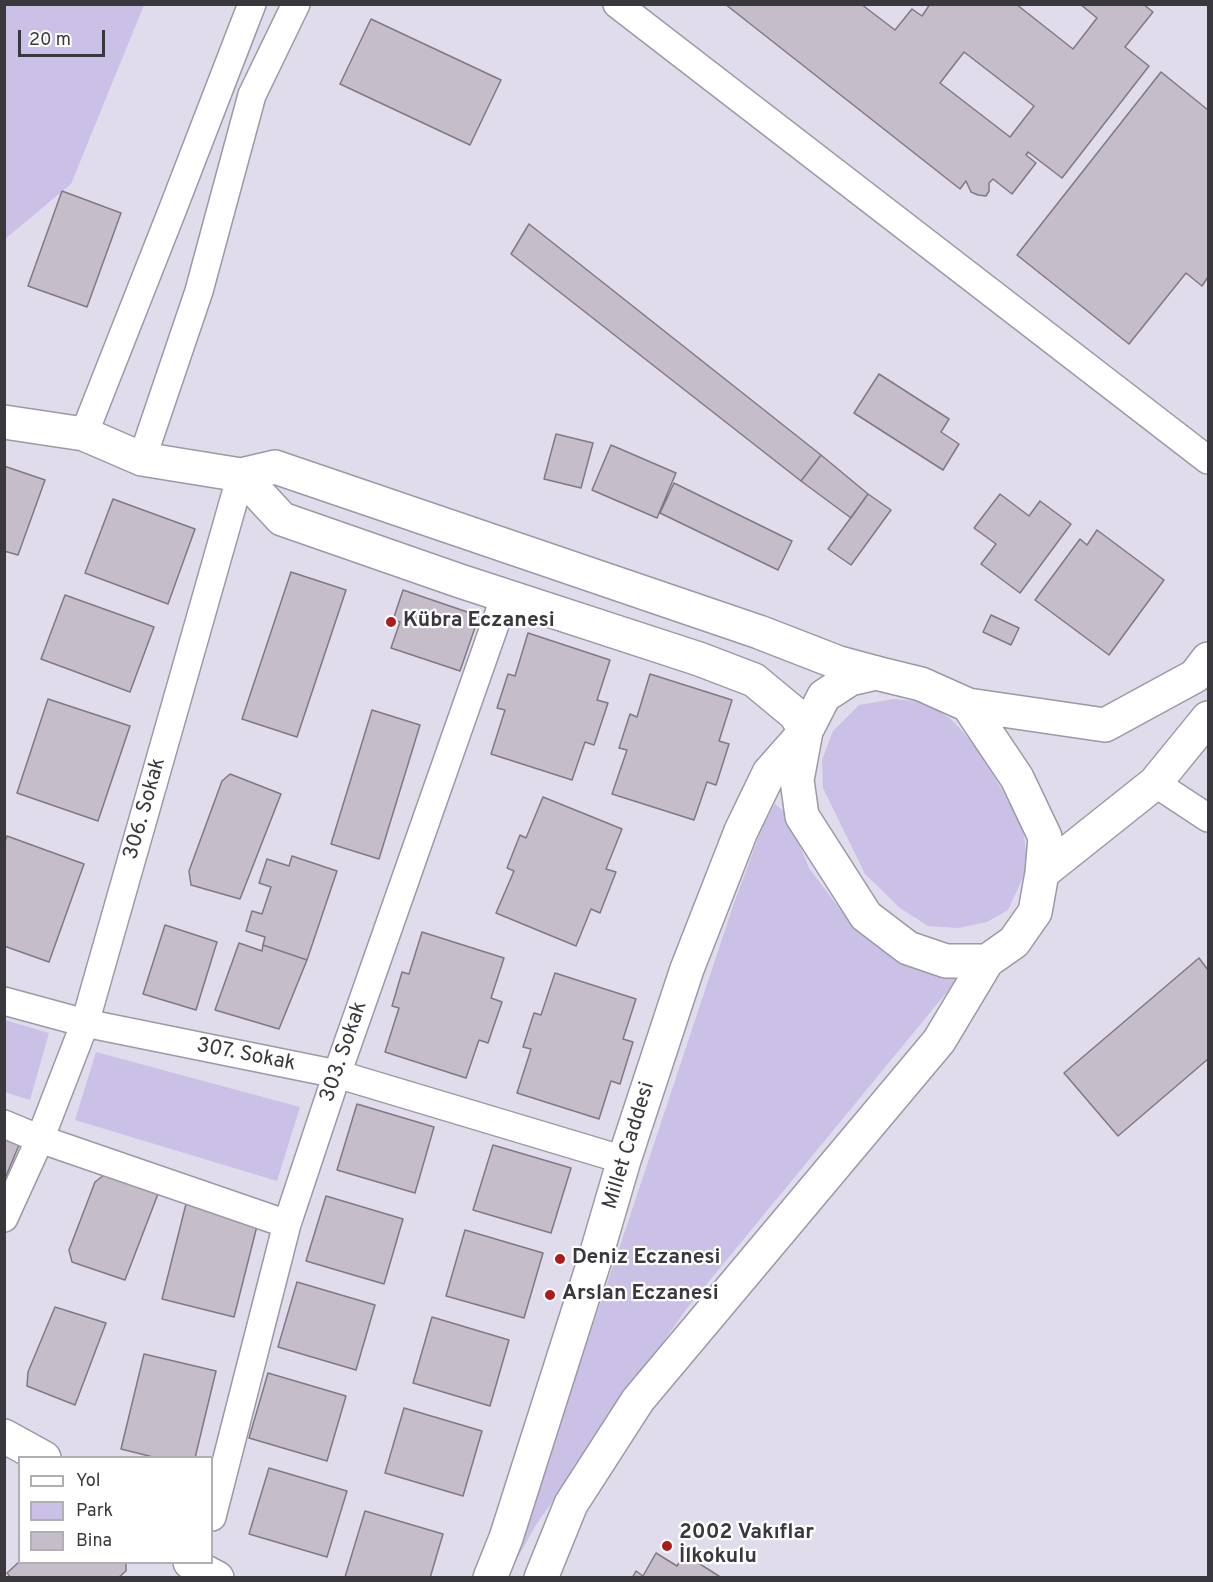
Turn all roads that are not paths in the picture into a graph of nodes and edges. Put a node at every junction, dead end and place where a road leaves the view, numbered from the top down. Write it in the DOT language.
graph roads {
  1 [pos="252,4"];
  2 [pos="296,4"];
  3 [pos="617,4"];
  4 [pos="4,422"];
  5 [pos="84,434"];
  6 [pos="142,459"];
  7 [pos="1209,460"];
  8 [pos="241,475"];
  9 [pos="505,596"];
  10 [pos="1209,659"];
  11 [pos="876,673"];
  12 [pos="968,705"];
  13 [pos="1209,718"];
  14 [pos="806,731"];
  15 [pos="1155,783"];
  16 [pos="1209,818"];
  17 [pos="1042,873"];
  18 [pos="987,961"];
  19 [pos="4,1001"];
  20 [pos="86,1023"];
  21 [pos="337,1074"];
  22 [pos="4,1124"];
  23 [pos="40,1139"];
  24 [pos="624,1160"];
  25 [pos="4,1218"];
  26 [pos="287,1224"];
  27 [pos="4,1436"];
  28 [pos="40,1456"];
  29 [pos="213,1513"];
  30 [pos="490,1578"];
  31 [pos="541,1578"];
  1 -- 5 [label="street"];
  2 -- 6 [label="street"];
  3 -- 7 [label="street"];
  4 -- 5 [label="main road"];
  5 -- 6 [label="main road"];
  6 -- 8 [label="main road"];
  8 -- 9 [label="main road"];
  8 -- 11 [label="main road"];
  8 -- 20 [label="street, 306. Sokak"];
  9 -- 14 [label="main road"];
  9 -- 21 [label="street, 303. Sokak"];
  10 -- 12 [label="main road"];
  11 -- 12 [label="main road"];
  11 -- 14 [label="main road"];
  12 -- 17 [label="main road"];
  13 -- 15 [label="main road"];
  14 -- 18 [label="main road"];
  14 -- 24 [label="main road, Millet Caddesi"];
  15 -- 16 [label="street"];
  15 -- 17 [label="main road"];
  17 -- 18 [label="main road"];
  18 -- 31 [label="main road"];
  19 -- 20 [label="street, 307. Sokak"];
  20 -- 21 [label="street, 307. Sokak"];
  20 -- 23 [label="street, 306. Sokak"];
  21 -- 24 [label="street, 307. Sokak"];
  21 -- 26 [label="street, 303. Sokak"];
  22 -- 23 [label="street"];
  23 -- 25 [label="street, 306. Sokak"];
  23 -- 26 [label="street"];
  24 -- 30 [label="main road, Millet Caddesi"];
  26 -- 29 [label="street, 303. Sokak"];
  27 -- 28 [label="main road"];
}
